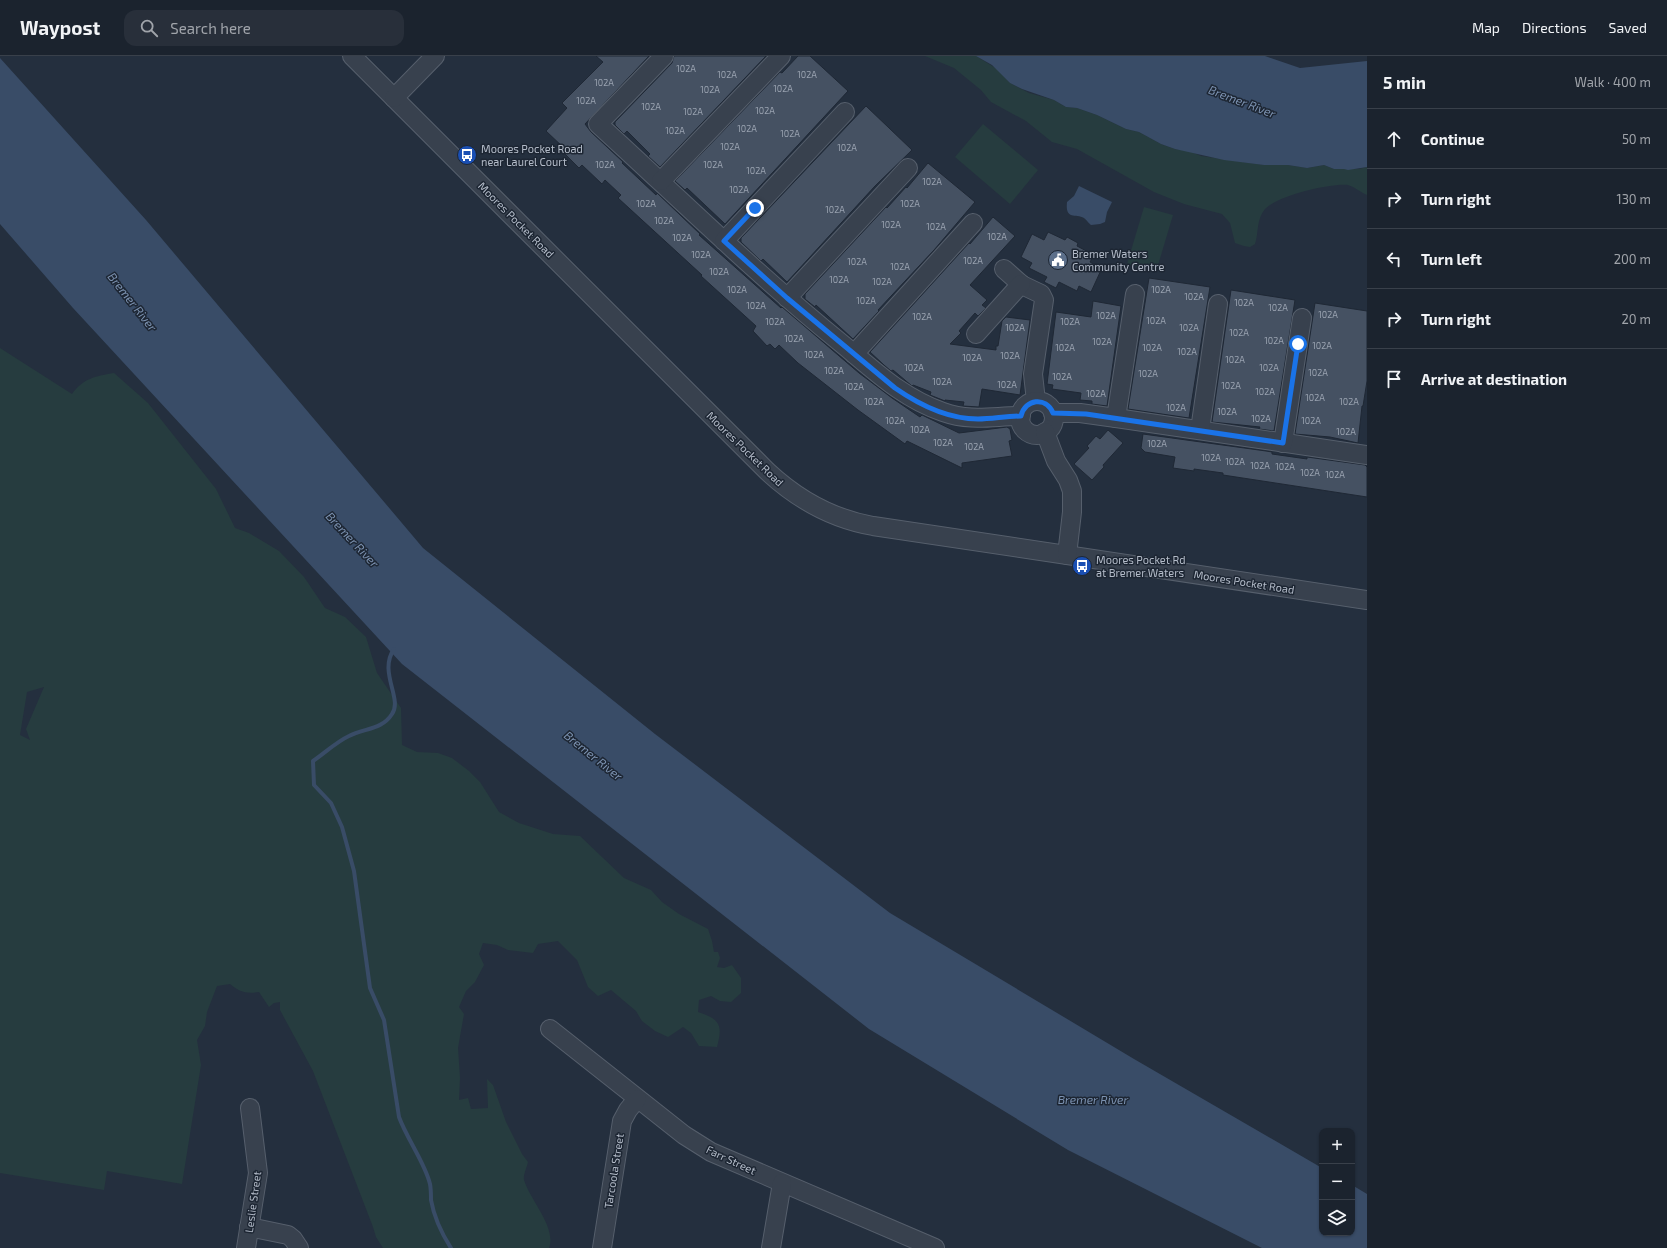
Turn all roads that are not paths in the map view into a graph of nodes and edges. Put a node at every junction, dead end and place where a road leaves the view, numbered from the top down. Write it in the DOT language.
graph roads {
  1 [pos="352,56"];
  2 [pos="435,56"];
  3 [pos="664,56"];
  4 [pos="781,56"];
  5 [pos="394,98"];
  6 [pos="845,112"];
  7 [pos="908,168"];
  8 [pos="661,181"];
  9 [pos="973,222"];
  10 [pos="724,241"];
  11 [pos="1004,269"];
  12 [pos="1021,284"];
  13 [pos="1135,294"];
  14 [pos="787,298"];
  15 [pos="1218,304"];
  16 [pos="1302,318"];
  17 [pos="976,334"];
  18 [pos="854,354"];
  19 [pos="1036,401"];
  20 [pos="1053,413"];
  21 [pos="1021,416"];
  22 [pos="1116,418"];
  23 [pos="1200,430"];
  24 [pos="1045,432"];
  25 [pos="1283,443"];
  26 [pos="1367,453"];
  27 [pos="1067,555"];
  28 [pos="1367,600"];
  29 [pos="550,1029"];
  30 [pos="637,1099"];
  31 [pos="250,1108"];
  32 [pos="782,1182"];
  33 [pos="249,1227"];
  34 [pos="246,1248"];
  35 [pos="299,1248"];
  36 [pos="602,1248"];
  37 [pos="771,1248"];
  38 [pos="935,1248"];
  1 -- 5 [label="street, Moores Pocket Road"];
  2 -- 5 [label="street"];
  3 -- 8 [label="street"];
  4 -- 8 [label="street"];
  5 -- 27 [label="street, Moores Pocket Road"];
  6 -- 10 [label="street"];
  7 -- 14 [label="street"];
  8 -- 10 [label="street"];
  9 -- 18 [label="street"];
  10 -- 14 [label="street"];
  11 -- 12 [label="street"];
  12 -- 17 [label="street"];
  12 -- 19 [label="street"];
  13 -- 22 [label="street"];
  14 -- 18 [label="street"];
  15 -- 23 [label="street"];
  16 -- 25 [label="street"];
  18 -- 21 [label="street"];
  19 -- 20 [label="street"];
  19 -- 21 [label="street"];
  20 -- 22 [label="street"];
  20 -- 24 [label="street"];
  21 -- 24 [label="street"];
  22 -- 23 [label="street"];
  23 -- 25 [label="street"];
  24 -- 27 [label="street"];
  25 -- 26 [label="street"];
  27 -- 28 [label="street, Moores Pocket Road"];
  29 -- 30 [label="street, Farr Street"];
  30 -- 32 [label="street, Farr Street"];
  30 -- 36 [label="street, Tarcoola Street"];
  31 -- 33 [label="street, Leslie Street"];
  32 -- 37 [label="street"];
  32 -- 38 [label="street, Farr Street"];
  33 -- 34 [label="street, Leslie Street"];
  33 -- 35 [label="street"];
}
